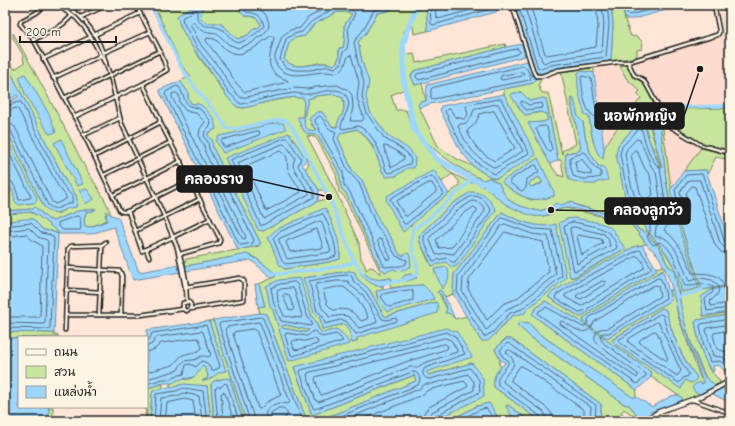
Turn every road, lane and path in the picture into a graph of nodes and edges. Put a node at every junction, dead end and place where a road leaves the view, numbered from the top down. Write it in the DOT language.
graph roads {
  1 [pos="46,5"];
  2 [pos="57,5"];
  3 [pos="65,5"];
  4 [pos="107,5"];
  5 [pos="136,5"];
  6 [pos="512,5"];
  7 [pos="714,5"];
  8 [pos="69,6"];
  9 [pos="140,13"];
  10 [pos="72,16"];
  11 [pos="81,18"];
  12 [pos="150,32"];
  13 [pos="94,35"];
  14 [pos="91,37"];
  15 [pos="33,40"];
  16 [pos="160,51"];
  17 [pos="103,53"];
  18 [pos="100,56"];
  19 [pos="43,59"];
  20 [pos="627,62"];
  21 [pos="107,67"];
  22 [pos="110,75"];
  23 [pos="53,78"];
  24 [pos="143,84"];
  25 [pos="116,97"];
  26 [pos="64,98"];
  27 [pos="74,117"];
  28 [pos="120,118"];
  29 [pos="160,122"];
  30 [pos="84,135"];
  31 [pos="129,139"];
  32 [pos="171,142"];
  33 [pos="730,153"];
  34 [pos="94,156"];
  35 [pos="137,159"];
  36 [pos="180,161"];
  37 [pos="104,175"];
  38 [pos="146,178"];
  39 [pos="190,180"];
  40 [pos="112,195"];
  41 [pos="156,198"];
  42 [pos="200,200"];
  43 [pos="128,211"];
  44 [pos="165,218"];
  45 [pos="210,219"];
  46 [pos="135,232"];
  47 [pos="173,237"];
  48 [pos="106,242"];
  49 [pos="102,245"];
  50 [pos="177,247"];
  51 [pos="146,250"];
  52 [pos="180,254"];
  53 [pos="149,257"];
  54 [pos="182,265"];
  55 [pos="67,268"];
  56 [pos="102,270"];
  57 [pos="186,288"];
  58 [pos="66,290"];
  59 [pos="101,292"];
  60 [pos="187,302"];
  61 [pos="183,309"];
  62 [pos="190,309"];
  63 [pos="99,314"];
  64 [pos="121,314"];
  65 [pos="66,315"];
  66 [pos="65,330"];
  67 [pos="730,381"];
  68 [pos="694,400"];
  69 [pos="730,413"];
  70 [pos="646,421"];
  1 -- 15 [label="street"];
  2 -- 10 [label="street"];
  3 -- 8 [label="street"];
  4 -- 11 [label="street"];
  5 -- 9 [label="street"];
  6 -- 20 [label="street"];
  7 -- 20 [label="street"];
  8 -- 11 [label="street"];
  9 -- 12 [label="street"];
  9 -- 13 [label="street"];
  10 -- 14 [label="street"];
  10 -- 15 [label="street"];
  11 -- 13 [label="street"];
  12 -- 16 [label="street"];
  12 -- 17 [label="street"];
  13 -- 17 [label="street"];
  14 -- 18 [label="street"];
  14 -- 19 [label="street"];
  15 -- 19 [label="street"];
  16 -- 22 [label="street"];
  16 -- 24 [label="street"];
  17 -- 21 [label="street"];
  18 -- 21 [label="street"];
  18 -- 23 [label="street"];
  19 -- 23 [label="street"];
  20 -- 33 [label="street"];
  21 -- 22 [label="street"];
  22 -- 25 [label="street"];
  22 -- 26 [label="street"];
  23 -- 26 [label="street"];
  24 -- 25 [label="street"];
  24 -- 29 [label="street"];
  25 -- 27 [label="street"];
  25 -- 28 [label="street"];
  26 -- 27 [label="street"];
  27 -- 30 [label="street"];
  28 -- 30 [label="street"];
  28 -- 31 [label="street"];
  29 -- 31 [label="street"];
  29 -- 32 [label="street"];
  30 -- 34 [label="street"];
  31 -- 34 [label="street"];
  31 -- 35 [label="street"];
  32 -- 35 [label="street"];
  32 -- 36 [label="street"];
  34 -- 37 [label="street"];
  35 -- 37 [label="street"];
  35 -- 38 [label="street"];
  36 -- 38 [label="street"];
  36 -- 39 [label="street"];
  37 -- 40 [label="street"];
  38 -- 40 [label="street"];
  38 -- 41 [label="street"];
  39 -- 41 [label="street"];
  39 -- 42 [label="street"];
  40 -- 43 [label="street"];
  41 -- 43 [label="street"];
  41 -- 44 [label="street"];
  42 -- 44 [label="street"];
  42 -- 45 [label="street"];
  43 -- 46 [label="street"];
  44 -- 46 [label="street"];
  44 -- 47 [label="street"];
  45 -- 47 [label="street"];
  45 -- 52 [label="street"];
  46 -- 51 [label="street"];
  47 -- 50 [label="street"];
  47 -- 51 [label="street"];
  48 -- 49 [label="street"];
  49 -- 55 [label="street"];
  49 -- 56 [label="street"];
  50 -- 52 [label="street"];
  50 -- 54 [label="street"];
  51 -- 53 [label="street"];
  52 -- 54 [label="street"];
  54 -- 57 [label="street"];
  55 -- 56 [label="street"];
  55 -- 58 [label="street"];
  56 -- 59 [label="street"];
  56 -- 64 [label="street"];
  57 -- 60 [label="street"];
  57 -- 62 [label="street"];
  58 -- 59 [label="street"];
  58 -- 65 [label="street"];
  59 -- 63 [label="street"];
  60 -- 61 [label="street"];
  60 -- 62 [label="street"];
  61 -- 62 [label="street"];
  61 -- 64 [label="street"];
  63 -- 64 [label="street"];
  63 -- 65 [label="street"];
  65 -- 66 [label="street"];
  67 -- 68 [label="street"];
  68 -- 69 [label="street"];
  68 -- 70 [label="street"];
}
